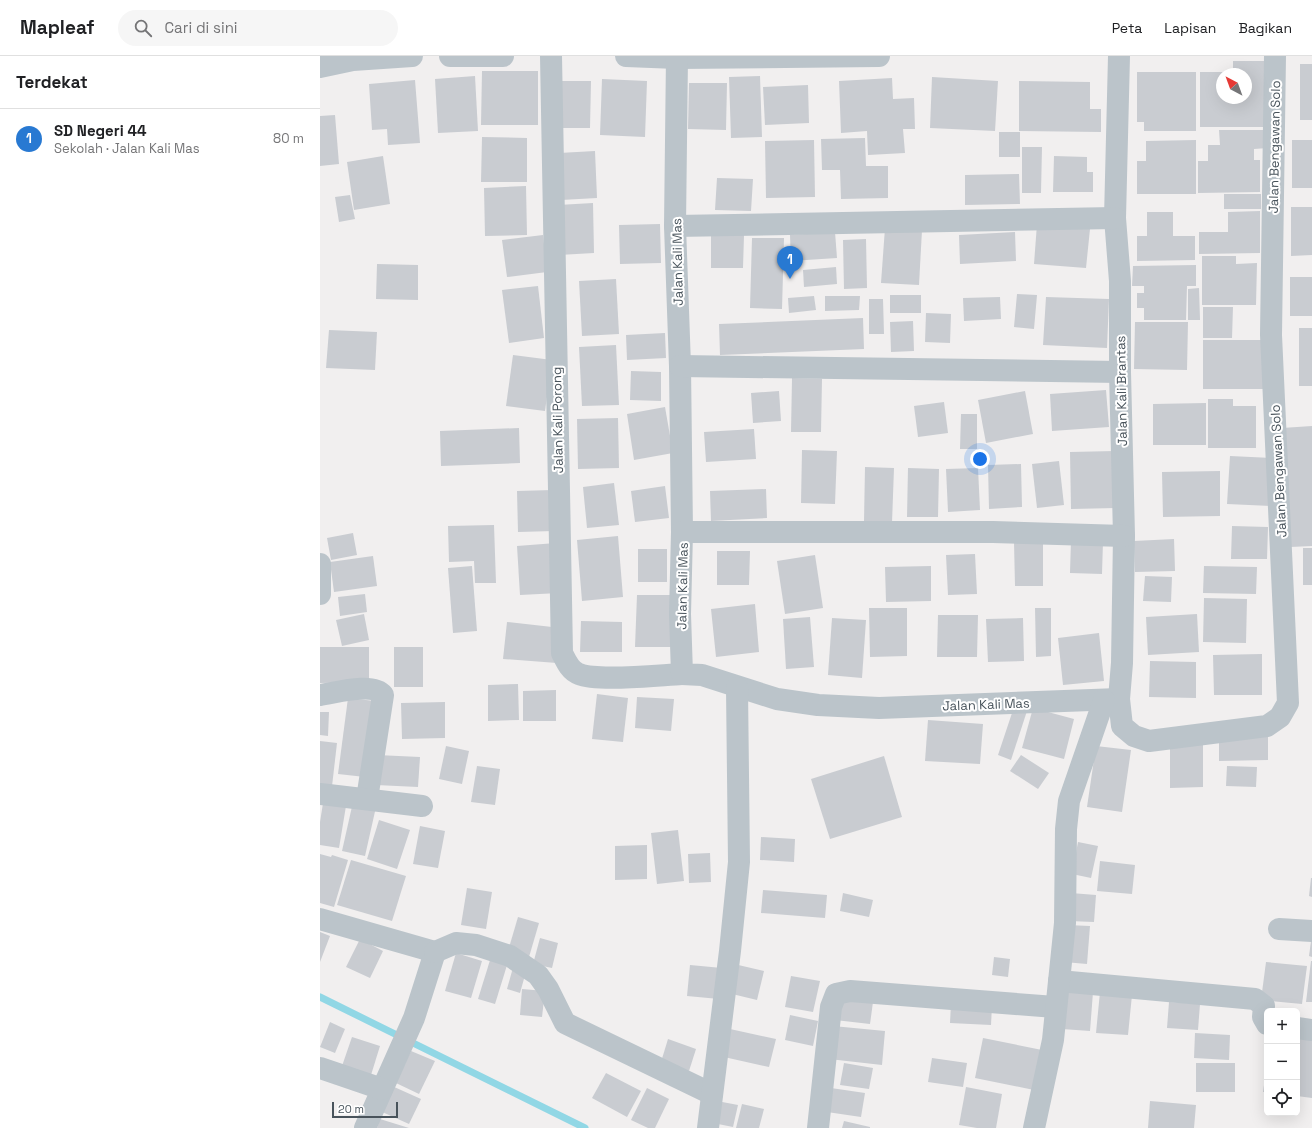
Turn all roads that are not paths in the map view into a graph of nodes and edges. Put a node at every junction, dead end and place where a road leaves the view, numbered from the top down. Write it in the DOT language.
graph roads {
  1 [pos="412,56"];
  2 [pos="450,56"];
  3 [pos="499,56"];
  4 [pos="503,56"];
  5 [pos="551,56"];
  6 [pos="626,56"];
  7 [pos="879,56"];
  8 [pos="1119,56"];
  9 [pos="1276,56"];
  10 [pos="677,57"];
  11 [pos="320,67"];
  12 [pos="1115,218"];
  13 [pos="676,226"];
  14 [pos="680,366"];
  15 [pos="1120,372"];
  16 [pos="682,532"];
  17 [pos="1124,536"];
  18 [pos="320,564"];
  19 [pos="320,594"];
  20 [pos="682,674"];
  21 [pos="737,688"];
  22 [pos="320,696"];
  23 [pos="1112,700"];
  24 [pos="1122,726"];
  25 [pos="320,794"];
  26 [pos="367,799"];
  27 [pos="422,806"];
  28 [pos="320,919"];
  29 [pos="1279,929"];
  30 [pos="1312,931"];
  31 [pos="435,952"];
  32 [pos="1059,981"];
  33 [pos="1056,1007"];
  34 [pos="1264,1022"];
  35 [pos="1300,1028"];
  36 [pos="1312,1030"];
  37 [pos="320,1068"];
  38 [pos="382,1089"];
  39 [pos="712,1094"];
  40 [pos="365,1128"];
  41 [pos="708,1128"];
  42 [pos="818,1128"];
  43 [pos="1034,1128"];
  1 -- 11 [label="street"];
  2 -- 3 [label="street"];
  3 -- 4 [label="street"];
  5 -- 20 [label="street, Jalan Kali Porong"];
  6 -- 10 [label="street"];
  7 -- 10 [label="street"];
  8 -- 12 [label="street, Jalan Kali Brantas"];
  9 -- 24 [label="street, Jalan Bengawan Solo"];
  10 -- 13 [label="street, Jalan Kali Mas"];
  12 -- 13 [label="street"];
  12 -- 15 [label="street, Jalan Kali Brantas"];
  13 -- 14 [label="street, Jalan Kali Mas"];
  14 -- 15 [label="street"];
  14 -- 16 [label="street, Jalan Kali Mas"];
  15 -- 17 [label="street, Jalan Kali Brantas"];
  16 -- 17 [label="street"];
  16 -- 20 [label="street, Jalan Kali Mas"];
  17 -- 23 [label="street, Jalan Kali Brantas"];
  18 -- 19 [label="street"];
  20 -- 21 [label="street, Jalan Kali Mas"];
  21 -- 23 [label="street, Jalan Kali Mas"];
  21 -- 39 [label="street"];
  22 -- 26 [label="street"];
  23 -- 24 [label="street, Jalan Kali Brantas"];
  23 -- 32 [label="street"];
  25 -- 26 [label="street"];
  26 -- 27 [label="street"];
  28 -- 31 [label="street"];
  29 -- 30 [label="street"];
  31 -- 38 [label="street"];
  31 -- 39 [label="street"];
  32 -- 33 [label="street"];
  32 -- 34 [label="street"];
  33 -- 42 [label="street"];
  33 -- 43 [label="street"];
  35 -- 36 [label="street"];
  37 -- 38 [label="street"];
  38 -- 40 [label="street"];
  39 -- 41 [label="street"];
}
